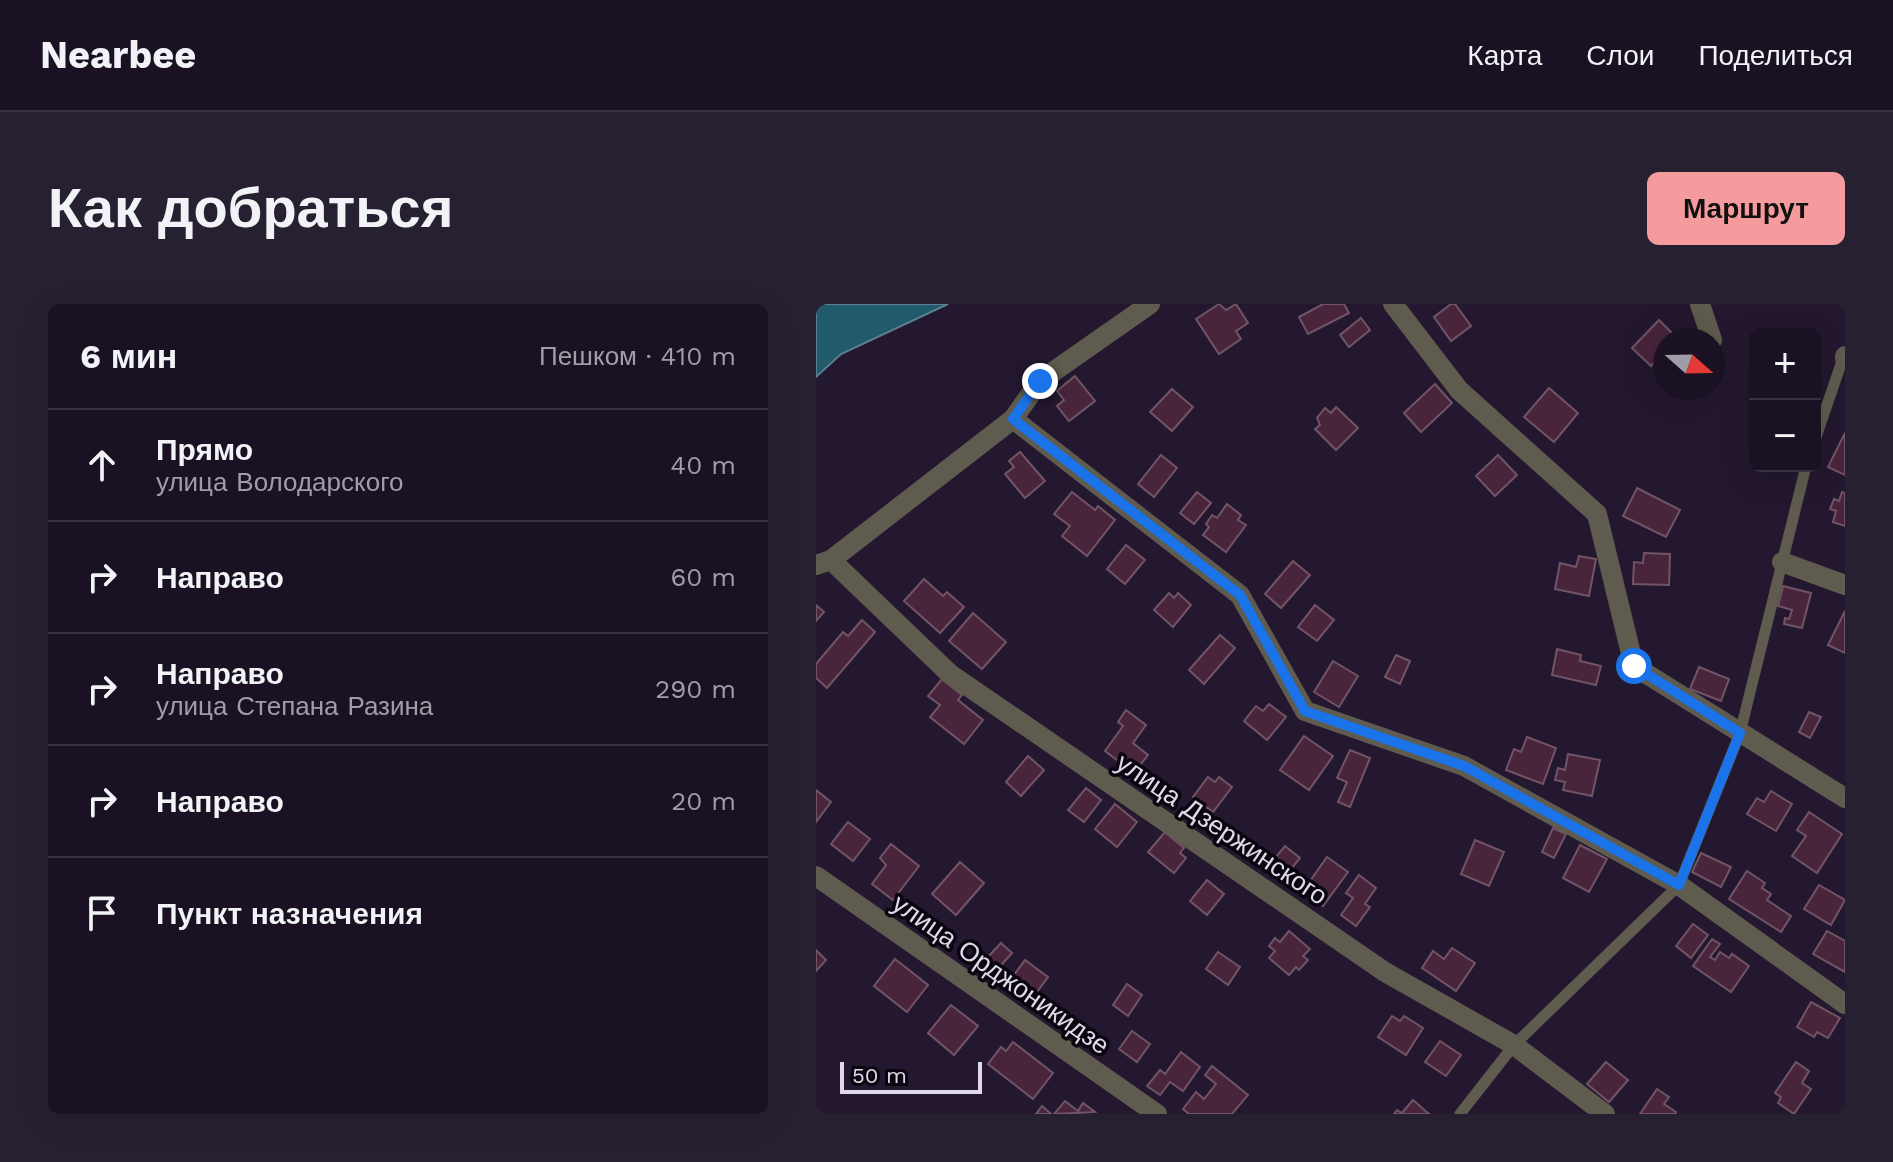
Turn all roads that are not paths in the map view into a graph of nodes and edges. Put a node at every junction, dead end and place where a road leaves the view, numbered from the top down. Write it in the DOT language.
graph roads {
  1 [pos="1150,304"];
  2 [pos="1393,304"];
  3 [pos="1700,304"];
  4 [pos="1708,328"];
  5 [pos="1844,358"];
  6 [pos="1013,419"];
  7 [pos="1821,423"];
  8 [pos="1804,472"];
  9 [pos="823,562"];
  10 [pos="1782,562"];
  11 [pos="1845,585"];
  12 [pos="1740,733"];
  13 [pos="1845,798"];
  14 [pos="816,876"];
  15 [pos="1679,885"];
  16 [pos="1845,1004"];
  17 [pos="1514,1045"];
  18 [pos="1157,1114"];
  19 [pos="1460,1114"];
  20 [pos="1605,1114"];
  1 -- 6 [label="street"];
  2 -- 12 [label="street"];
  3 -- 4 [label="street"];
  5 -- 7 [label="lane"];
  6 -- 9 [label="street"];
  6 -- 15 [label="street"];
  8 -- 10 [label="lane"];
  9 -- 17 [label="street, улица Дзержинского"];
  10 -- 11 [label="street"];
  10 -- 12 [label="lane"];
  12 -- 13 [label="street"];
  12 -- 15 [label="lane"];
  14 -- 18 [label="street, улица Орджоникидзе"];
  15 -- 16 [label="street"];
  15 -- 17 [label="lane"];
  17 -- 19 [label="lane"];
  17 -- 20 [label="street, улица Дзержинского"];
}
